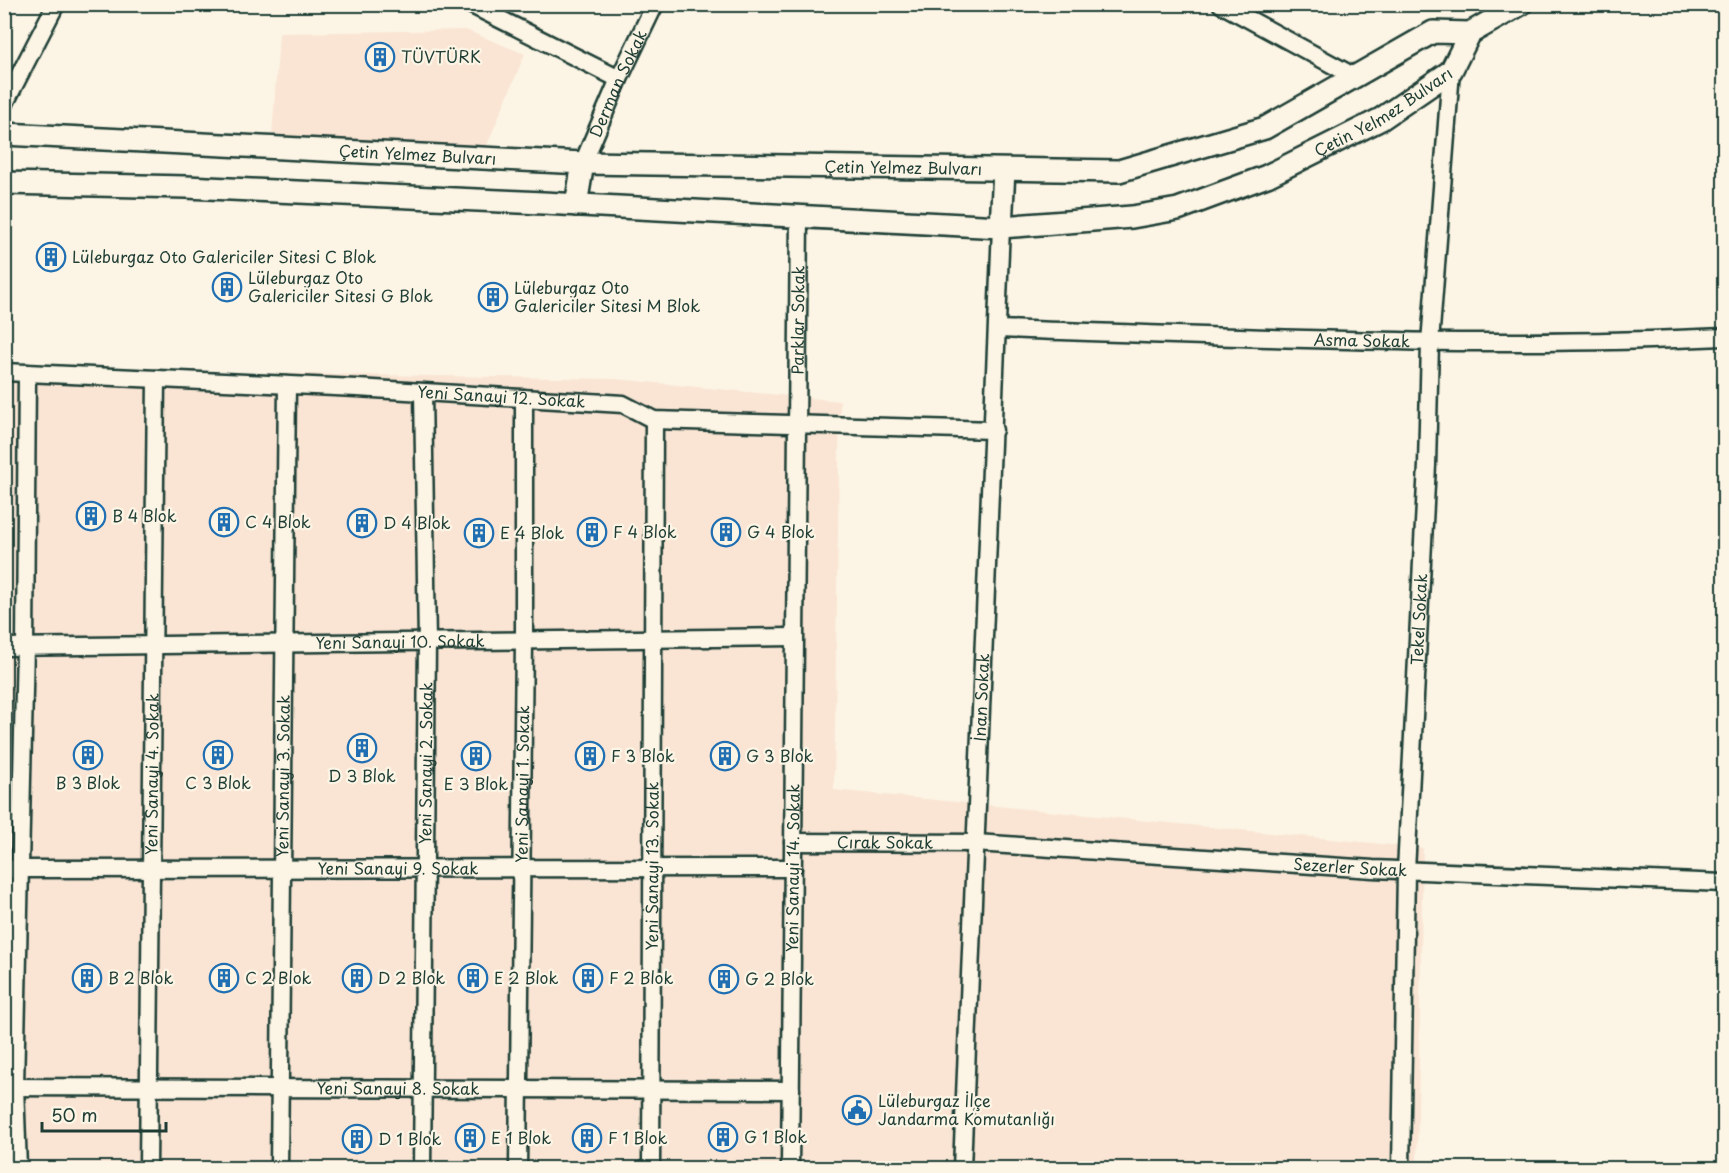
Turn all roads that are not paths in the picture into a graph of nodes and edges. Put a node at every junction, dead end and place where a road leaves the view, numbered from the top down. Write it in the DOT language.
graph roads {
  1 [pos="57,4"];
  2 [pos="470,4"];
  3 [pos="655,4"];
  4 [pos="1221,4"];
  5 [pos="1521,4"];
  6 [pos="1470,33"];
  7 [pos="1451,71"];
  8 [pos="1355,77"];
  9 [pos="618,79"];
  10 [pos="4,105"];
  11 [pos="4,134"];
  12 [pos="583,164"];
  13 [pos="1004,170"];
  14 [pos="4,183"];
  15 [pos="576,205"];
  16 [pos="799,217"];
  17 [pos="1001,227"];
  18 [pos="999,329"];
  19 [pos="1725,337"];
  20 [pos="1430,343"];
  21 [pos="4,372"];
  22 [pos="27,373"];
  23 [pos="156,379"];
  24 [pos="287,385"];
  25 [pos="423,392"];
  26 [pos="524,398"];
  27 [pos="654,420"];
  28 [pos="798,425"];
  29 [pos="994,430"];
  30 [pos="794,637"];
  31 [pos="653,639"];
  32 [pos="524,641"];
  33 [pos="427,642"];
  34 [pos="286,644"];
  35 [pos="154,645"];
  36 [pos="25,646"];
  37 [pos="4,647"];
  38 [pos="793,842"];
  39 [pos="976,843"];
  40 [pos="151,868"];
  41 [pos="283,868"];
  42 [pos="424,868"];
  43 [pos="521,868"];
  44 [pos="652,868"];
  45 [pos="793,868"];
  46 [pos="12,869"];
  47 [pos="1407,871"];
  48 [pos="1725,883"];
  49 [pos="10,1086"];
  50 [pos="148,1086"];
  51 [pos="280,1087"];
  52 [pos="422,1088"];
  53 [pos="517,1088"];
  54 [pos="651,1089"];
  55 [pos="791,1090"];
  56 [pos="18,1168"];
  57 [pos="148,1168"];
  58 [pos="279,1168"];
  59 [pos="422,1168"];
  60 [pos="518,1168"];
  61 [pos="651,1168"];
  62 [pos="790,1168"];
  63 [pos="962,1168"];
  64 [pos="1401,1168"];
  1 -- 10 [label="street"];
  2 -- 9 [label="street"];
  3 -- 9 [label="street, Derman Sokak"];
  4 -- 8 [label="street"];
  5 -- 6 [label="street"];
  6 -- 7 [label="street, Çetin Yelmez Bulvarı"];
  6 -- 8 [label="street, Çetin Yelmez Bulvarı"];
  7 -- 17 [label="street, Çetin Yelmez Bulvarı"];
  7 -- 20 [label="street, Tekel Sokak"];
  8 -- 13 [label="street, Çetin Yelmez Bulvarı"];
  9 -- 12 [label="street, Derman Sokak"];
  11 -- 12 [label="street, Çetin Yelmez Bulvarı"];
  12 -- 13 [label="street, Çetin Yelmez Bulvarı"];
  12 -- 15 [label="street"];
  13 -- 17 [label="street"];
  14 -- 15 [label="street, Çetin Yelmez Bulvarı"];
  15 -- 16 [label="street, Çetin Yelmez Bulvarı"];
  16 -- 17 [label="street, Çetin Yelmez Bulvarı"];
  16 -- 28 [label="street, Parklar Sokak"];
  17 -- 18 [label="street, İnan Sokak"];
  18 -- 20 [label="street, Asma Sokak"];
  18 -- 29 [label="street, İnan Sokak"];
  19 -- 20 [label="street, Asma Sokak"];
  20 -- 47 [label="street, Tekel Sokak"];
  21 -- 22 [label="street, Yeni Sanayi 12. Sokak"];
  22 -- 23 [label="street, Yeni Sanayi 12. Sokak"];
  22 -- 36 [label="street"];
  23 -- 24 [label="street, Yeni Sanayi 12. Sokak"];
  23 -- 35 [label="street, Yeni Sanayi 4. Sokak"];
  24 -- 25 [label="street, Yeni Sanayi 12. Sokak"];
  24 -- 34 [label="street, Yeni Sanayi 3. Sokak"];
  25 -- 26 [label="street, Yeni Sanayi 12. Sokak"];
  25 -- 33 [label="street, Yeni Sanayi 2. Sokak"];
  26 -- 27 [label="street, Yeni Sanayi 12. Sokak"];
  26 -- 32 [label="street, Yeni Sanayi 1. Sokak"];
  27 -- 28 [label="street, Yeni Sanayi 12. Sokak"];
  27 -- 31 [label="street, Yeni Sanayi 13. Sokak"];
  28 -- 29 [label="street, Yeni Sanayi 12. Sokak"];
  28 -- 30 [label="street, Yeni Sanayi 14. Sokak"];
  29 -- 39 [label="street, İnan Sokak"];
  30 -- 31 [label="street, Yeni Sanayi 10. Sokak"];
  30 -- 38 [label="street, Yeni Sanayi 14. Sokak"];
  31 -- 32 [label="street, Yeni Sanayi 10. Sokak"];
  31 -- 44 [label="street, Yeni Sanayi 13. Sokak"];
  32 -- 33 [label="street, Yeni Sanayi 10. Sokak"];
  32 -- 43 [label="street, Yeni Sanayi 1. Sokak"];
  33 -- 34 [label="street, Yeni Sanayi 10. Sokak"];
  33 -- 42 [label="street, Yeni Sanayi 2. Sokak"];
  34 -- 35 [label="street, Yeni Sanayi 10. Sokak"];
  34 -- 41 [label="street, Yeni Sanayi 3. Sokak"];
  35 -- 36 [label="street, Yeni Sanayi 10. Sokak"];
  35 -- 40 [label="street, Yeni Sanayi 4. Sokak"];
  36 -- 37 [label="street, Yeni Sanayi 10. Sokak"];
  36 -- 46 [label="street"];
  38 -- 39 [label="street, Çırak Sokak"];
  38 -- 45 [label="street, Yeni Sanayi 14. Sokak"];
  39 -- 47 [label="street, Sezerler Sokak"];
  39 -- 63 [label="street, İnan Sokak"];
  40 -- 41 [label="street, Yeni Sanayi 9. Sokak"];
  40 -- 46 [label="street, Yeni Sanayi 9. Sokak"];
  40 -- 50 [label="street, Yeni Sanayi 4. Sokak"];
  41 -- 42 [label="street, Yeni Sanayi 9. Sokak"];
  41 -- 51 [label="street, Yeni Sanayi 3. Sokak"];
  42 -- 43 [label="street, Yeni Sanayi 9. Sokak"];
  42 -- 52 [label="street, Yeni Sanayi 2. Sokak"];
  43 -- 44 [label="street, Yeni Sanayi 9. Sokak"];
  43 -- 53 [label="street, Yeni Sanayi 1. Sokak"];
  44 -- 45 [label="street, Yeni Sanayi 9. Sokak"];
  44 -- 54 [label="street, Yeni Sanayi 13. Sokak"];
  45 -- 55 [label="street, Yeni Sanayi 14. Sokak"];
  46 -- 49 [label="street"];
  47 -- 48 [label="street, Sezerler Sokak"];
  47 -- 64 [label="street, Tekel Sokak"];
  49 -- 50 [label="street, Yeni Sanayi 8. Sokak"];
  49 -- 56 [label="street"];
  50 -- 51 [label="street, Yeni Sanayi 8. Sokak"];
  50 -- 57 [label="street, Yeni Sanayi 4. Sokak"];
  51 -- 52 [label="street, Yeni Sanayi 8. Sokak"];
  51 -- 58 [label="street, Yeni Sanayi 3. Sokak"];
  52 -- 53 [label="street, Yeni Sanayi 8. Sokak"];
  52 -- 59 [label="street, Yeni Sanayi 2. Sokak"];
  53 -- 54 [label="street, Yeni Sanayi 8. Sokak"];
  53 -- 60 [label="street, Yeni Sanayi 1. Sokak"];
  54 -- 55 [label="street, Yeni Sanayi 8. Sokak"];
  54 -- 61 [label="street, Yeni Sanayi 13. Sokak"];
  55 -- 62 [label="street, Yeni Sanayi 14. Sokak"];
}
